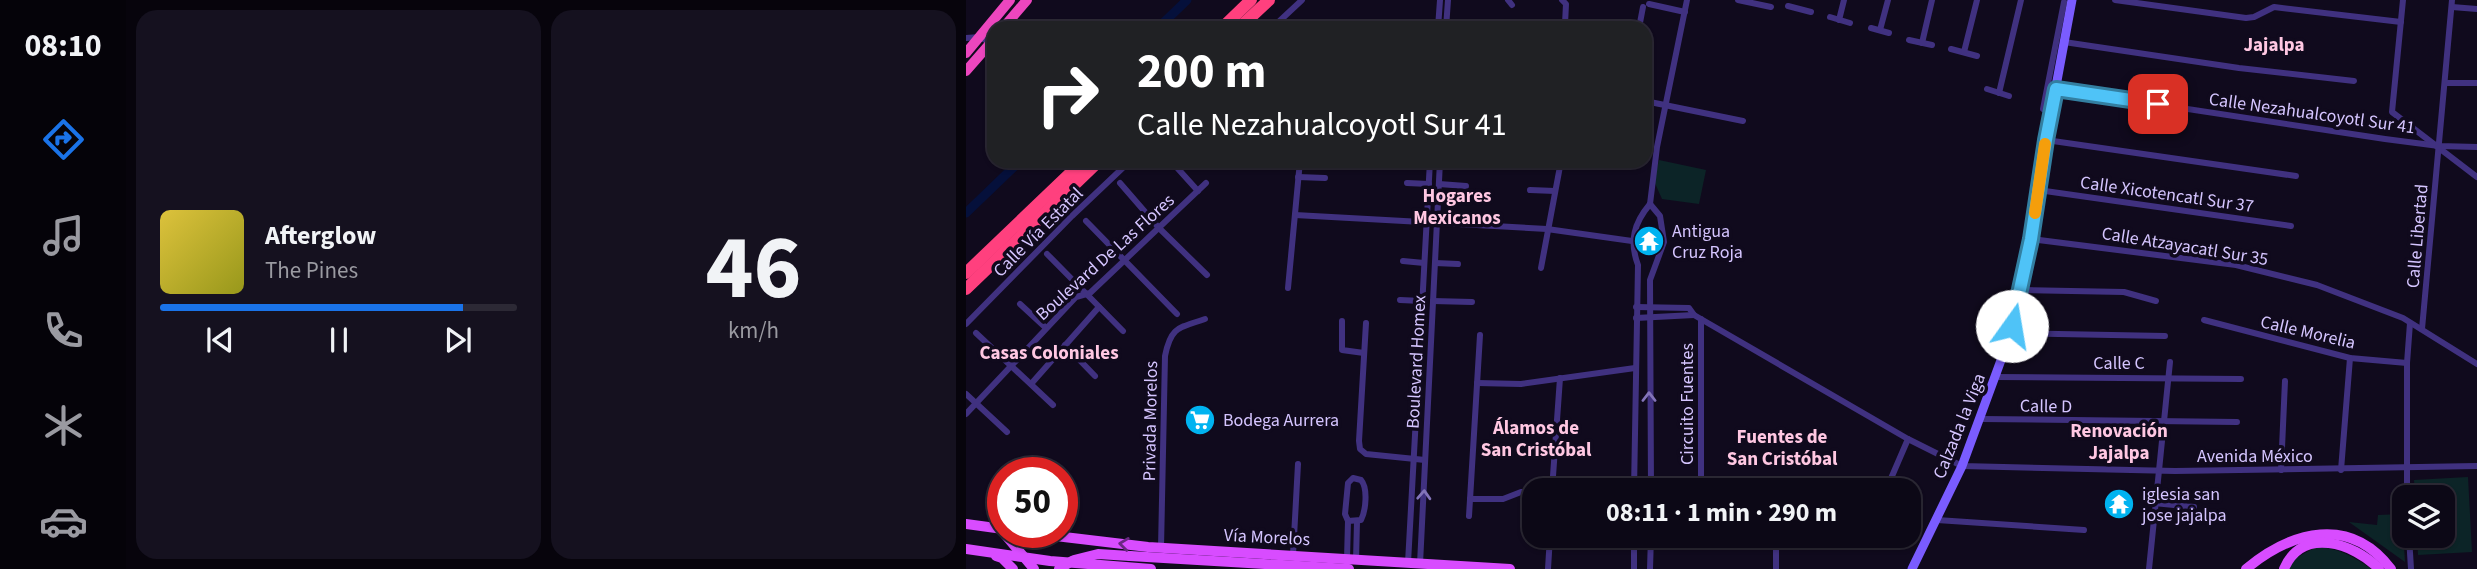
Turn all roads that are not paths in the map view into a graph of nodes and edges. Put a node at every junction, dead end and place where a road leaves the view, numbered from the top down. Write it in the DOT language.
graph roads {
  1 [pos="1010,0"];
  2 [pos="1027,0"];
  3 [pos="1251,0"];
  4 [pos="1269,0"];
  5 [pos="1303,0"];
  6 [pos="1440,0"];
  7 [pos="1448,0"];
  8 [pos="1562,0"];
  9 [pos="1687,0"];
  10 [pos="1738,0"];
  11 [pos="1800,0"];
  12 [pos="1844,0"];
  13 [pos="1888,0"];
  14 [pos="1932,0"];
  15 [pos="1977,0"];
  16 [pos="2021,0"];
  17 [pos="2054,0"];
  18 [pos="2115,0"];
  19 [pos="2403,0"];
  20 [pos="2069,2"];
  21 [pos="2452,4"];
  22 [pos="1771,6"];
  23 [pos="1788,6"];
  24 [pos="1798,9"];
  25 [pos="2477,9"];
  26 [pos="1685,12"];
  27 [pos="1811,12"];
  28 [pos="1830,17"];
  29 [pos="1839,20"];
  30 [pos="993,21"];
  31 [pos="1009,21"];
  32 [pos="1229,21"];
  33 [pos="1246,21"];
  34 [pos="1280,21"];
  35 [pos="1438,21"];
  36 [pos="1447,21"];
  37 [pos="1565,21"];
  38 [pos="1641,21"];
  39 [pos="2401,22"];
  40 [pos="1850,23"];
  41 [pos="987,28"];
  42 [pos="1871,28"];
  43 [pos="1880,30"];
  44 [pos="1889,33"];
  45 [pos="980,37"];
  46 [pos="987,39"];
  47 [pos="1909,40"];
  48 [pos="2064,42"];
  49 [pos="1922,43"];
  50 [pos="967,46"];
  51 [pos="1933,46"];
  52 [pos="987,47"];
  53 [pos="1951,49"];
  54 [pos="1964,52"];
  55 [pos="1977,56"];
  56 [pos="978,58"];
  57 [pos="966,71"];
  58 [pos="2354,81"];
  59 [pos="2445,83"];
  60 [pos="2477,83"];
  61 [pos="1987,89"];
  62 [pos="2056,89"];
  63 [pos="1999,93"];
  64 [pos="2009,96"];
  65 [pos="1652,102"];
  66 [pos="1666,105"];
  67 [pos="2051,113"];
  68 [pos="1743,121"];
  69 [pos="2046,140"];
  70 [pos="2439,146"];
  71 [pos="2477,147"];
  72 [pos="1076,168"];
  73 [pos="1092,168"];
  74 [pos="1123,168"];
  75 [pos="1177,168"];
  76 [pos="1299,168"];
  77 [pos="1430,168"];
  78 [pos="1440,168"];
  79 [pos="1559,168"];
  80 [pos="2296,176"];
  81 [pos="1298,177"];
  82 [pos="2477,177"];
  83 [pos="1325,178"];
  84 [pos="1120,183"];
  85 [pos="1206,183"];
  86 [pos="1407,183"];
  87 [pos="1429,184"];
  88 [pos="1439,184"];
  89 [pos="1466,186"];
  90 [pos="1530,190"];
  91 [pos="2038,190"];
  92 [pos="1198,191"];
  93 [pos="1555,191"];
  94 [pos="1650,204"];
  95 [pos="1295,215"];
  96 [pos="1086,220"];
  97 [pos="1426,224"];
  98 [pos="1437,224"];
  99 [pos="2291,226"];
  100 [pos="1159,228"];
  101 [pos="1547,229"];
  102 [pos="2031,239"];
  103 [pos="1632,241"];
  104 [pos="1047,254"];
  105 [pos="1124,261"];
  106 [pos="1403,261"];
  107 [pos="1424,262"];
  108 [pos="1435,263"];
  109 [pos="1458,264"];
  110 [pos="1638,265"];
  111 [pos="1654,266"];
  112 [pos="1541,268"];
  113 [pos="966,273"];
  114 [pos="1207,275"];
  115 [pos="1288,288"];
  116 [pos="966,289"];
  117 [pos="2021,290"];
  118 [pos="1086,294"];
  119 [pos="1400,300"];
  120 [pos="1422,301"];
  121 [pos="1433,301"];
  122 [pos="2156,301"];
  123 [pos="1472,302"];
  124 [pos="1020,304"];
  125 [pos="1099,307"];
  126 [pos="1636,307"];
  127 [pos="1649,307"];
  128 [pos="1177,314"];
  129 [pos="1694,315"];
  130 [pos="1649,317"];
  131 [pos="1205,318"];
  132 [pos="1636,318"];
  133 [pos="1702,319"];
  134 [pos="2204,320"];
  135 [pos="1342,321"];
  136 [pos="1366,323"];
  137 [pos="2410,323"];
  138 [pos="966,324"];
  139 [pos="1046,328"];
  140 [pos="2422,329"];
  141 [pos="1123,331"];
  142 [pos="976,333"];
  143 [pos="2011,333"];
  144 [pos="1480,335"];
  145 [pos="2165,335"];
  146 [pos="1065,345"];
  147 [pos="1364,353"];
  148 [pos="2350,358"];
  149 [pos="2170,362"];
  150 [pos="2407,363"];
  151 [pos="2477,364"];
  152 [pos="1011,366"];
  153 [pos="1419,368"];
  154 [pos="1430,368"];
  155 [pos="1635,368"];
  156 [pos="1095,376"];
  157 [pos="1996,377"];
  158 [pos="2168,377"];
  159 [pos="1560,378"];
  160 [pos="2241,379"];
  161 [pos="2285,381"];
  162 [pos="1477,383"];
  163 [pos="1031,384"];
  164 [pos="966,394"];
  165 [pos="976,402"];
  166 [pos="1053,405"];
  167 [pos="966,414"];
  168 [pos="1981,419"];
  169 [pos="2163,422"];
  170 [pos="2237,422"];
  171 [pos="1634,430"];
  172 [pos="1650,430"];
  173 [pos="1007,432"];
  174 [pos="1908,439"];
  175 [pos="1414,459"];
  176 [pos="1425,460"];
  177 [pos="1298,464"];
  178 [pos="1962,466"];
  179 [pos="2477,466"];
  180 [pos="2406,468"];
  181 [pos="2281,470"];
  182 [pos="2341,470"];
  183 [pos="2158,471"];
  184 [pos="1553,478"];
  185 [pos="1634,478"];
  186 [pos="1651,478"];
  187 [pos="1701,478"];
  188 [pos="1891,478"];
  189 [pos="2407,485"];
  190 [pos="1522,492"];
  191 [pos="1470,499"];
  192 [pos="2154,503"];
  193 [pos="2194,507"];
  194 [pos="1469,516"];
  195 [pos="1937,520"];
  196 [pos="1348,522"];
  197 [pos="1357,522"];
  198 [pos="966,524"];
  199 [pos="987,528"];
  200 [pos="2084,530"];
  201 [pos="1078,538"];
  202 [pos="1017,548"];
  203 [pos="1161,548"];
  204 [pos="1549,548"];
  205 [pos="1634,548"];
  206 [pos="1651,548"];
  207 [pos="1776,548"];
  208 [pos="2410,548"];
  209 [pos="966,549"];
  210 [pos="986,552"];
  211 [pos="1293,555"];
  212 [pos="1024,557"];
  213 [pos="1351,563"];
  214 [pos="1408,563"];
  215 [pos="1420,564"];
  216 [pos="1053,566"];
  217 [pos="1115,567"];
  218 [pos="1013,569"];
  219 [pos="1034,569"];
  220 [pos="1151,569"];
  221 [pos="1160,569"];
  222 [pos="1510,569"];
  223 [pos="1548,569"];
  224 [pos="1634,569"];
  225 [pos="1650,569"];
  226 [pos="1776,569"];
  227 [pos="1912,569"];
  228 [pos="2149,569"];
  229 [pos="2246,569"];
  230 [pos="2284,569"];
  231 [pos="2379,569"];
  232 [pos="2391,569"];
  233 [pos="2411,569"];
  1 -- 30 [label="highway"];
  2 -- 31 [label="highway"];
  3 -- 32 [label="highway"];
  4 -- 33 [label="highway"];
  5 -- 34 [label="street"];
  6 -- 35 [label="street"];
  7 -- 36 [label="street"];
  8 -- 37 [label="street"];
  9 -- 26 [label="street"];
  10 -- 22 [label="street"];
  11 -- 24 [label="street"];
  12 -- 29 [label="street"];
  13 -- 43 [label="street"];
  14 -- 49 [label="street"];
  15 -- 54 [label="street"];
  16 -- 63 [label="street"];
  17 -- 20 [label="street"];
  18 -- 39 [label="street"];
  19 -- 39 [label="street"];
  20 -- 48 [label="main road, Calzada la Viga"];
  20 -- 67 [label="street"];
  21 -- 25 [label="street"];
  21 -- 59 [label="street, Calle Libertad"];
  23 -- 24 [label="street"];
  24 -- 27 [label="street"];
  26 -- 38 [label="street"];
  26 -- 66 [label="street"];
  28 -- 29 [label="street"];
  29 -- 40 [label="street"];
  39 -- 70 [label="street"];
  41 -- 45 [label="highway"];
  42 -- 43 [label="street"];
  43 -- 44 [label="street"];
  45 -- 46 [label="street"];
  45 -- 50 [label="highway"];
  47 -- 49 [label="street"];
  48 -- 58 [label="street"];
  48 -- 62 [label="main road, Calzada la Viga"];
  49 -- 51 [label="street"];
  50 -- 56 [label="street"];
  52 -- 56 [label="highway"];
  53 -- 54 [label="street"];
  54 -- 55 [label="street"];
  56 -- 57 [label="highway"];
  59 -- 60 [label="street"];
  59 -- 70 [label="street, Calle Libertad"];
  61 -- 63 [label="street"];
  62 -- 67 [label="main road, Calzada la Viga"];
  62 -- 70 [label="street, Calle Nezahualcoyotl Sur 41"];
  63 -- 64 [label="street"];
  65 -- 66 [label="street"];
  66 -- 68 [label="street"];
  66 -- 94 [label="street"];
  67 -- 69 [label="main road, Calzada la Viga"];
  69 -- 80 [label="street"];
  69 -- 91 [label="main road, Calzada la Viga"];
  70 -- 71 [label="street, Calle Nezahualcoyotl Sur 41"];
  70 -- 82 [label="street"];
  70 -- 140 [label="street, Calle Libertad"];
  72 -- 113 [label="highway"];
  73 -- 116 [label="highway"];
  74 -- 138 [label="street, Calle Vía Estatal"];
  75 -- 92 [label="street"];
  76 -- 81 [label="street"];
  77 -- 87 [label="street, Boulevard Homex"];
  78 -- 88 [label="street, Boulevard Homex"];
  79 -- 93 [label="street"];
  81 -- 83 [label="street"];
  81 -- 95 [label="street"];
  84 -- 100 [label="street"];
  85 -- 92 [label="street, Boulevard De Las Flores"];
  86 -- 87 [label="street"];
  87 -- 97 [label="street, Boulevard Homex"];
  88 -- 89 [label="street"];
  88 -- 98 [label="street, Boulevard Homex"];
  90 -- 93 [label="street"];
  91 -- 99 [label="street, Calle Xicotencatl Sur 37"];
  91 -- 102 [label="main road, Calzada la Viga"];
  92 -- 100 [label="street, Boulevard De Las Flores"];
  93 -- 101 [label="street"];
  94 -- 103 [label="street"];
  94 -- 111 [label="street"];
  95 -- 97 [label="street"];
  95 -- 115 [label="street"];
  96 -- 105 [label="street"];
  97 -- 98 [label="street"];
  97 -- 107 [label="street, Boulevard Homex"];
  98 -- 101 [label="street"];
  98 -- 108 [label="street, Boulevard Homex"];
  100 -- 105 [label="street, Boulevard De Las Flores"];
  100 -- 114 [label="street"];
  101 -- 103 [label="street"];
  101 -- 112 [label="street"];
  102 -- 117 [label="main road, Calzada la Viga"];
  102 -- 137 [label="street, Calle Atzayacatl Sur 35"];
  103 -- 110 [label="street"];
  104 -- 118 [label="street"];
  105 -- 118 [label="street, Boulevard De Las Flores"];
  105 -- 128 [label="street"];
  106 -- 107 [label="street"];
  107 -- 120 [label="street, Boulevard Homex"];
  108 -- 109 [label="street"];
  108 -- 121 [label="street, Boulevard Homex"];
  110 -- 111 [label="street"];
  110 -- 126 [label="street"];
  111 -- 127 [label="street"];
  117 -- 122 [label="street"];
  117 -- 143 [label="main road, Calzada la Viga"];
  118 -- 125 [label="street"];
  118 -- 139 [label="street, Boulevard De Las Flores"];
  119 -- 120 [label="street"];
  120 -- 153 [label="street, Boulevard Homex"];
  121 -- 123 [label="street"];
  121 -- 154 [label="street, Boulevard Homex"];
  124 -- 139 [label="street"];
  125 -- 141 [label="street"];
  125 -- 146 [label="street"];
  126 -- 127 [label="street, Avenida México"];
  126 -- 132 [label="street"];
  127 -- 129 [label="street, Avenida México"];
  127 -- 130 [label="street"];
  129 -- 130 [label="street, Avenida México"];
  129 -- 133 [label="street, Avenida México"];
  130 -- 132 [label="street, Avenida México"];
  172 -- 130 [label="street, one-way"];
  131 -- 203 [label="street, Privada Morelos"];
  132 -- 155 [label="street"];
  133 -- 174 [label="street, Avenida México"];
  133 -- 187 [label="street, Circuito Fuentes"];
  134 -- 148 [label="street, Calle Morelia"];
  135 -- 147 [label="street"];
  136 -- 147 [label="street"];
  137 -- 140 [label="street, Calle Atzayacatl Sur 35"];
  137 -- 150 [label="street"];
  139 -- 152 [label="street, Boulevard De Las Flores"];
  140 -- 151 [label="street, Calle Atzayacatl Sur 35"];
  142 -- 152 [label="street"];
  143 -- 145 [label="street"];
  143 -- 157 [label="main road, Calzada la Viga"];
  144 -- 162 [label="street"];
  146 -- 156 [label="street"];
  146 -- 163 [label="street"];
  147 -- 175 [label="street"];
  148 -- 150 [label="street, Calle Morelia"];
  148 -- 182 [label="street"];
  149 -- 158 [label="street"];
  150 -- 180 [label="street"];
  152 -- 163 [label="street"];
  152 -- 165 [label="street, Boulevard De Las Flores"];
  153 -- 154 [label="street"];
  153 -- 175 [label="street, Boulevard Homex"];
  154 -- 176 [label="street, Boulevard Homex"];
  155 -- 159 [label="street"];
  155 -- 171 [label="street"];
  157 -- 158 [label="street, Calle C"];
  157 -- 168 [label="main road, Calzada la Viga"];
  158 -- 160 [label="street, Calle C"];
  158 -- 169 [label="street"];
  159 -- 162 [label="street"];
  159 -- 184 [label="street"];
  161 -- 181 [label="street"];
  162 -- 191 [label="street"];
  163 -- 166 [label="street"];
  164 -- 165 [label="street"];
  165 -- 167 [label="street, Boulevard De Las Flores"];
  165 -- 173 [label="street"];
  168 -- 169 [label="street, Calle D"];
  168 -- 178 [label="main road, Calzada la Viga"];
  169 -- 170 [label="street, Calle D"];
  169 -- 183 [label="street"];
  171 -- 172 [label="street"];
  171 -- 185 [label="street"];
  172 -- 186 [label="street"];
  174 -- 178 [label="street, Avenida México"];
  174 -- 188 [label="street"];
  175 -- 176 [label="street"];
  175 -- 214 [label="street, Boulevard Homex"];
  215 -- 176 [label="street, Boulevard Homex, one-way"];
  177 -- 211 [label="street"];
  178 -- 183 [label="street, Avenida México"];
  178 -- 195 [label="main road, Calzada la Viga"];
  179 -- 180 [label="street, Avenida México"];
  180 -- 182 [label="street, Avenida México"];
  180 -- 189 [label="street"];
  181 -- 182 [label="street, Avenida México"];
  181 -- 183 [label="street, Avenida México"];
  183 -- 192 [label="street"];
  190 -- 191 [label="street"];
  191 -- 194 [label="street"];
  192 -- 193 [label="street"];
  192 -- 228 [label="street"];
  195 -- 200 [label="street"];
  195 -- 227 [label="main road, Calzada la Viga"];
  196 -- 197 [label="street"];
  196 -- 197 [label="street"];
  196 -- 213 [label="street"];
  197 -- 213 [label="street"];
  198 -- 199 [label="main road"];
  203 -- 201 [label="main road, Vía Morelos, one-way"];
  202 -- 212 [label="main road"];
  203 -- 211 [label="main road, Vía Morelos"];
  203 -- 221 [label="main road"];
  204 -- 223 [label="street"];
  205 -- 224 [label="street"];
  206 -- 225 [label="street"];
  207 -- 226 [label="street"];
  208 -- 233 [label="street"];
  209 -- 210 [label="main road"];
  210 -- 212 [label="main road"];
  210 -- 218 [label="main road"];
  211 -- 213 [label="main road, Vía Morelos"];
  212 -- 216 [label="main road"];
  212 -- 219 [label="main road"];
  213 -- 214 [label="main road, Vía Morelos"];
  213 -- 216 [label="main road, bridge"];
  214 -- 215 [label="main road, Vía Morelos"];
  215 -- 222 [label="main road, Vía Morelos"];
  216 -- 217 [label="main road"];
  217 -- 220 [label="main road"];
  229 -- 232 [label="main road"];
  230 -- 231 [label="main road"];
}
